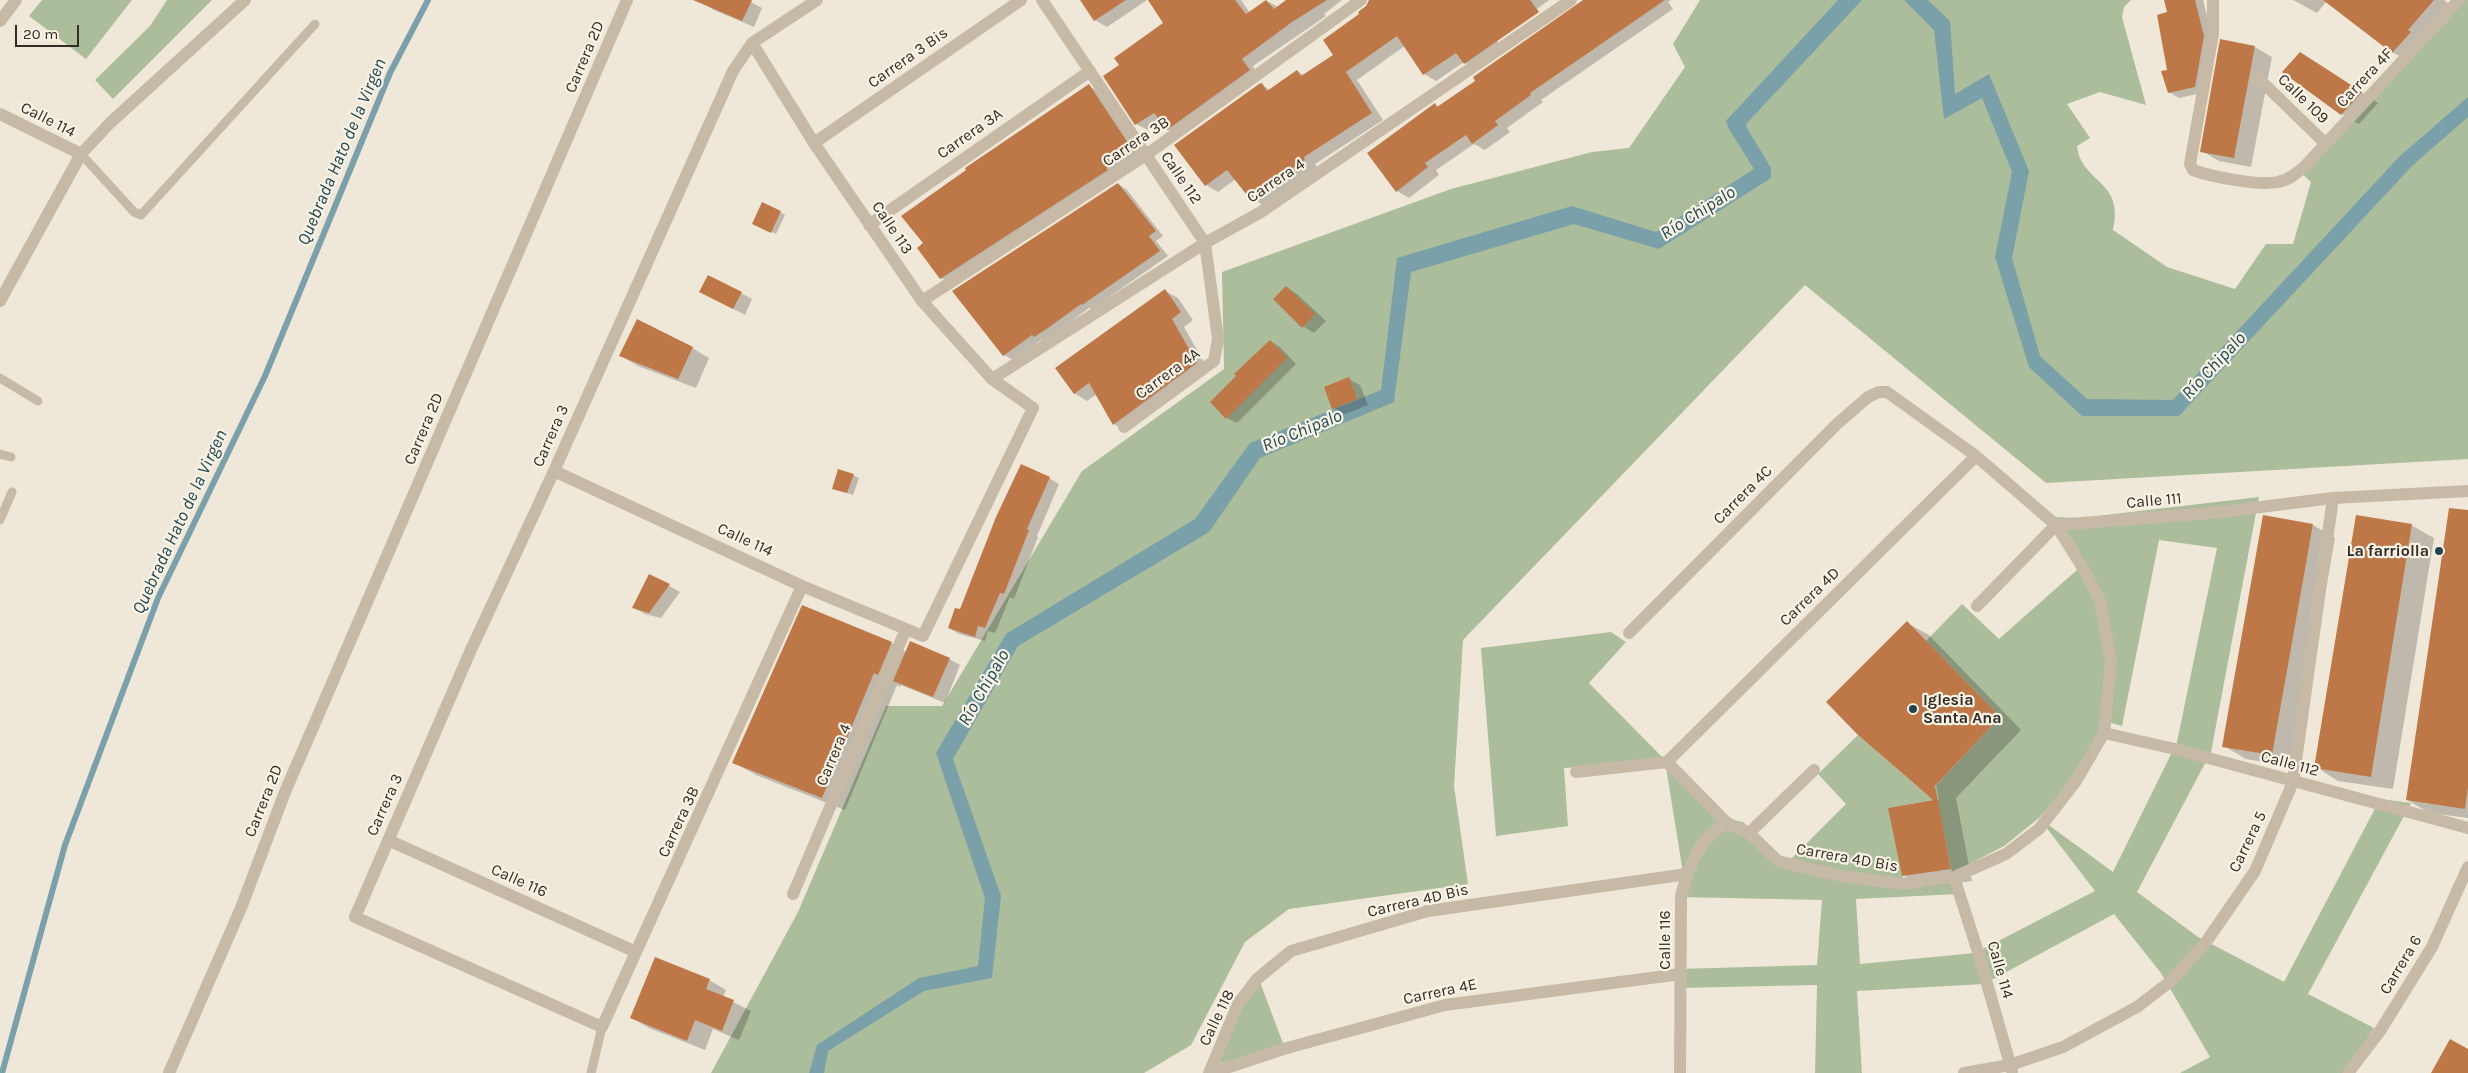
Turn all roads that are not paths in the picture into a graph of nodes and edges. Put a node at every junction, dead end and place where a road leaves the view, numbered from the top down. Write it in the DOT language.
graph roads {
  1 [pos="16,0"];
  2 [pos="245,0"];
  3 [pos="627,0"];
  4 [pos="818,0"];
  5 [pos="1021,0"];
  6 [pos="1042,0"];
  7 [pos="1362,0"];
  8 [pos="1572,0"];
  9 [pos="2212,0"];
  10 [pos="2459,0"];
  11 [pos="0,21"];
  12 [pos="315,24"];
  13 [pos="752,43"];
  14 [pos="1090,71"];
  15 [pos="2258,77"];
  16 [pos="0,114"];
  17 [pos="814,143"];
  18 [pos="2326,144"];
  19 [pos="81,154"];
  20 [pos="1146,155"];
  21 [pos="869,225"];
  22 [pos="1205,243"];
  23 [pos="922,301"];
  24 [pos="0,302"];
  25 [pos="1218,339"];
  26 [pos="0,378"];
  27 [pos="992,379"];
  28 [pos="38,401"];
  29 [pos="1124,427"];
  30 [pos="0,454"];
  31 [pos="1976,456"];
  32 [pos="12,457"];
  33 [pos="554,470"];
  34 [pos="2468,491"];
  35 [pos="12,492"];
  36 [pos="2333,498"];
  37 [pos="0,520"];
  38 [pos="2056,525"];
  39 [pos="802,586"];
  40 [pos="1977,606"];
  41 [pos="906,629"];
  42 [pos="1628,633"];
  43 [pos="923,636"];
  44 [pos="2104,733"];
  45 [pos="1667,762"];
  46 [pos="1814,770"];
  47 [pos="1576,772"];
  48 [pos="2293,782"];
  49 [pos="1727,823"];
  50 [pos="2468,828"];
  51 [pos="1749,833"];
  52 [pos="388,840"];
  53 [pos="2468,867"];
  54 [pos="1686,874"];
  55 [pos="1954,878"];
  56 [pos="793,894"];
  57 [pos="636,952"];
  58 [pos="1681,974"];
  59 [pos="1257,979"];
  60 [pos="602,1027"];
  61 [pos="2011,1069"];
  62 [pos="169,1073"];
  63 [pos="591,1073"];
  64 [pos="1210,1073"];
  65 [pos="1680,1073"];
  66 [pos="1964,1073"];
  67 [pos="2348,1073"];
  1 -- 11 [label="street"];
  2 -- 19 [label="street"];
  3 -- 62 [label="street, Carrera 2D"];
  4 -- 13 [label="street, Carrera 3"];
  5 -- 17 [label="street, Carrera 3 Bis"];
  6 -- 14 [label="street, Calle 112"];
  7 -- 20 [label="street, Carrera 3B"];
  8 -- 22 [label="street, Carrera 4"];
  9 -- 18 [label="street, Carrera 4F"];
  10 -- 18 [label="street, Carrera 4F"];
  12 -- 19 [label="lane"];
  13 -- 17 [label="street, Calle 113"];
  13 -- 33 [label="street, Carrera 3"];
  14 -- 20 [label="street, Calle 112"];
  14 -- 21 [label="street, Carrera 3A"];
  15 -- 18 [label="street, Calle 109"];
  16 -- 19 [label="street, Calle 114"];
  17 -- 21 [label="street, Calle 113"];
  19 -- 24 [label="street"];
  20 -- 22 [label="street, Calle 112"];
  20 -- 23 [label="street, Carrera 3B"];
  21 -- 23 [label="street, Calle 113"];
  22 -- 25 [label="street, Calle 112"];
  22 -- 27 [label="street, Carrera 4"];
  23 -- 27 [label="street, Calle 113"];
  25 -- 29 [label="street, Carrera 4A"];
  26 -- 28 [label="lane"];
  27 -- 43 [label="street, Calle 113"];
  30 -- 32 [label="lane"];
  31 -- 38 [label="street"];
  31 -- 42 [label="street, Carrera 4C"];
  31 -- 45 [label="street, Carrera 4D"];
  33 -- 39 [label="street, Calle 114"];
  33 -- 52 [label="street, Carrera 3"];
  34 -- 36 [label="street, Calle 111"];
  35 -- 37 [label="lane"];
  36 -- 38 [label="street, Calle 111"];
  36 -- 48 [label="street, Carrera 5"];
  38 -- 40 [label="street"];
  38 -- 44 [label="street, Carrera 4D Bis"];
  39 -- 41 [label="street, Calle 114"];
  39 -- 57 [label="street, Carrera 3B"];
  41 -- 43 [label="street, Calle 114"];
  41 -- 56 [label="street, Carrera 4"];
  44 -- 48 [label="street, Calle 112"];
  44 -- 55 [label="street, Carrera 4D Bis"];
  45 -- 47 [label="street"];
  45 -- 49 [label="street, Carrera 4D Bis"];
  46 -- 51 [label="street"];
  48 -- 50 [label="street, Calle 112"];
  48 -- 61 [label="street, Carrera 5"];
  49 -- 51 [label="street, Carrera 4D Bis"];
  49 -- 54 [label="street, Calle 116"];
  51 -- 55 [label="street, Carrera 4D Bis"];
  52 -- 57 [label="street, Calle 116"];
  52 -- 60 [label="street, Carrera 3"];
  53 -- 67 [label="street, Carrera 6"];
  54 -- 58 [label="street, Calle 116"];
  54 -- 59 [label="street, Carrera 4D Bis"];
  55 -- 61 [label="street, Calle 114"];
  57 -- 60 [label="street, Carrera 3B"];
  58 -- 64 [label="street, Carrera 4E"];
  58 -- 65 [label="street, Calle 116"];
  59 -- 64 [label="street, Calle 118"];
  60 -- 63 [label="lane, Carrera 3B"];
  61 -- 66 [label="street, Carrera 5"];
}
